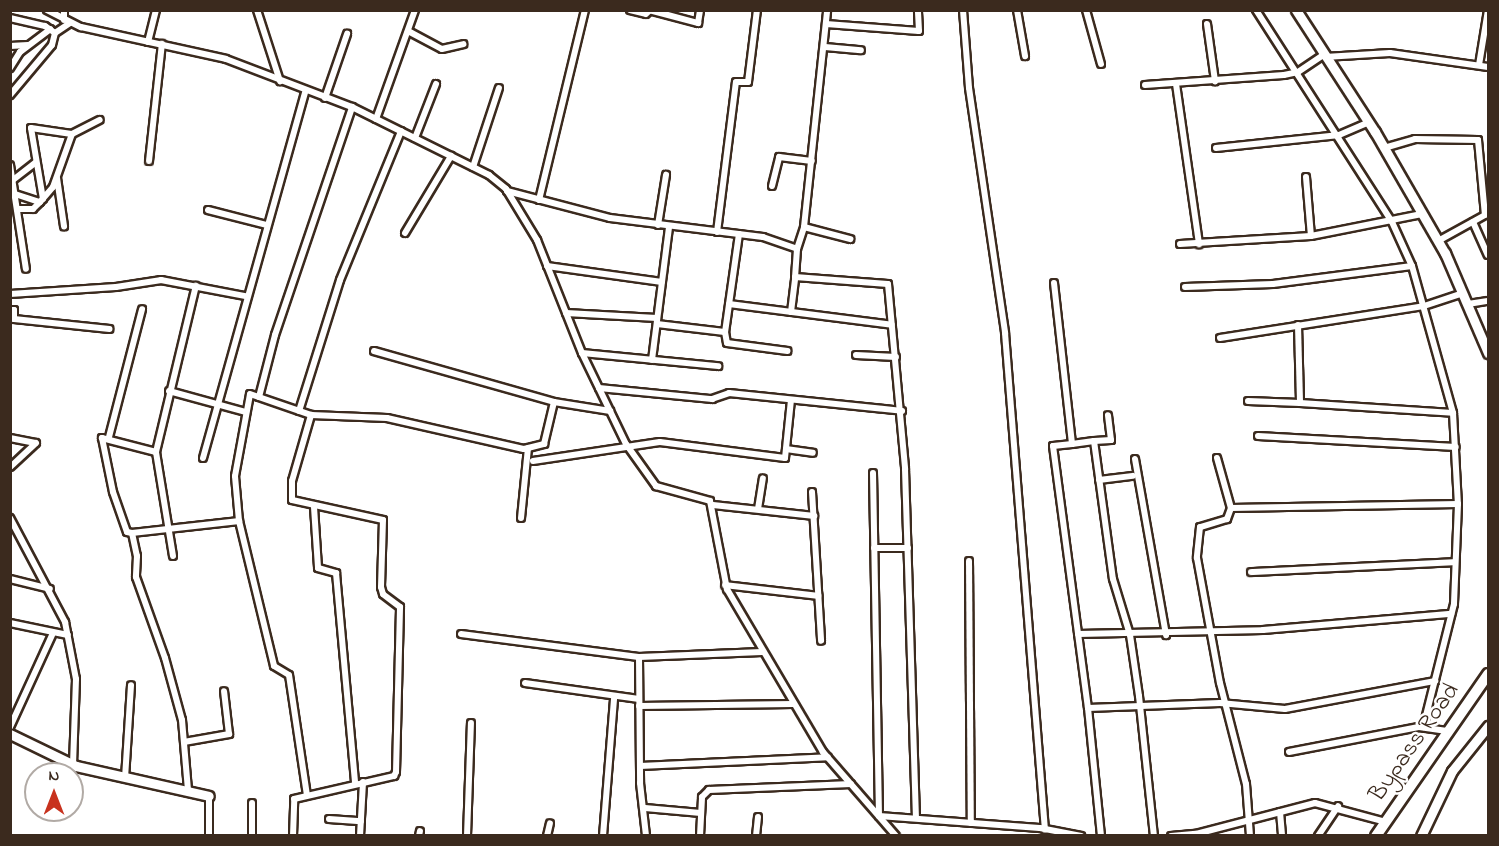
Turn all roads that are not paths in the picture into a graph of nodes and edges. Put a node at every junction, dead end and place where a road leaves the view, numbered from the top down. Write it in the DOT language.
graph roads {
  1 [pos="47,10"];
  2 [pos="64,10"];
  3 [pos="156,10"];
  4 [pos="257,10"];
  5 [pos="415,10"];
  6 [pos="585,10"];
  7 [pos="630,10"];
  8 [pos="700,10"];
  9 [pos="757,10"];
  10 [pos="827,10"];
  11 [pos="918,10"];
  12 [pos="963,10"];
  13 [pos="1017,10"];
  14 [pos="1086,10"];
  15 [pos="1256,10"];
  16 [pos="1296,10"];
  17 [pos="1488,10"];
  18 [pos="649,11"];
  19 [pos="10,18"];
  20 [pos="67,21"];
  21 [pos="826,24"];
  22 [pos="1207,24"];
  23 [pos="52,31"];
  24 [pos="408,31"];
  25 [pos="347,34"];
  26 [pos="148,42"];
  27 [pos="162,44"];
  28 [pos="463,44"];
  29 [pos="28,45"];
  30 [pos="10,46"];
  31 [pos="825,47"];
  32 [pos="861,50"];
  33 [pos="1025,56"];
  34 [pos="1324,56"];
  35 [pos="1101,64"];
  36 [pos="1479,66"];
  37 [pos="1488,67"];
  38 [pos="10,68"];
  39 [pos="1298,72"];
  40 [pos="280,81"];
  41 [pos="1215,81"];
  42 [pos="436,84"];
  43 [pos="1176,84"];
  44 [pos="1145,85"];
  45 [pos="499,88"];
  46 [pos="305,92"];
  47 [pos="10,94"];
  48 [pos="325,98"];
  49 [pos="352,107"];
  50 [pos="376,119"];
  51 [pos="100,120"];
  52 [pos="1369,122"];
  53 [pos="401,131"];
  54 [pos="72,134"];
  55 [pos="1340,135"];
  56 [pos="415,138"];
  57 [pos="1216,148"];
  58 [pos="1384,148"];
  59 [pos="452,156"];
  60 [pos="149,161"];
  61 [pos="812,161"];
  62 [pos="35,163"];
  63 [pos="10,165"];
  64 [pos="473,167"];
  65 [pos="666,175"];
  66 [pos="57,177"];
  67 [pos="1306,177"];
  68 [pos="13,180"];
  69 [pos="772,186"];
  70 [pos="507,191"];
  71 [pos="15,194"];
  72 [pos="539,200"];
  73 [pos="42,201"];
  74 [pos="17,209"];
  75 [pos="208,210"];
  76 [pos="1422,214"];
  77 [pos="1392,222"];
  78 [pos="1473,222"];
  79 [pos="267,225"];
  80 [pos="658,225"];
  81 [pos="63,226"];
  82 [pos="669,226"];
  83 [pos="804,227"];
  84 [pos="717,232"];
  85 [pos="405,233"];
  86 [pos="739,234"];
  87 [pos="1311,236"];
  88 [pos="850,239"];
  89 [pos="1438,241"];
  90 [pos="1180,244"];
  91 [pos="1199,244"];
  92 [pos="797,249"];
  93 [pos="1488,255"];
  94 [pos="547,266"];
  95 [pos="1412,267"];
  96 [pos="26,269"];
  97 [pos="795,277"];
  98 [pos="662,282"];
  99 [pos="1053,283"];
  100 [pos="196,286"];
  101 [pos="1185,287"];
  102 [pos="1462,293"];
  103 [pos="10,294"];
  104 [pos="245,297"];
  105 [pos="1488,301"];
  106 [pos="729,304"];
  107 [pos="1468,304"];
  108 [pos="1424,306"];
  109 [pos="142,309"];
  110 [pos="10,310"];
  111 [pos="791,312"];
  112 [pos="566,313"];
  113 [pos="657,321"];
  114 [pos="892,325"];
  115 [pos="1298,325"];
  116 [pos="109,329"];
  117 [pos="725,332"];
  118 [pos="1220,338"];
  119 [pos="374,351"];
  120 [pos="787,351"];
  121 [pos="582,353"];
  122 [pos="1488,353"];
  123 [pos="856,355"];
  124 [pos="896,357"];
  125 [pos="652,360"];
  126 [pos="718,366"];
  127 [pos="598,388"];
  128 [pos="169,391"];
  129 [pos="260,397"];
  130 [pos="791,400"];
  131 [pos="1248,401"];
  132 [pos="554,402"];
  133 [pos="1300,403"];
  134 [pos="218,404"];
  135 [pos="299,411"];
  136 [pos="610,411"];
  137 [pos="902,411"];
  138 [pos="246,412"];
  139 [pos="1453,413"];
  140 [pos="311,415"];
  141 [pos="1108,415"];
  142 [pos="1258,436"];
  143 [pos="10,438"];
  144 [pos="109,438"];
  145 [pos="1095,441"];
  146 [pos="626,444"];
  147 [pos="1072,444"];
  148 [pos="1456,447"];
  149 [pos="528,448"];
  150 [pos="786,449"];
  151 [pos="156,452"];
  152 [pos="813,453"];
  153 [pos="203,458"];
  154 [pos="1217,458"];
  155 [pos="1135,459"];
  156 [pos="533,461"];
  157 [pos="10,467"];
  158 [pos="873,472"];
  159 [pos="1133,476"];
  160 [pos="764,478"];
  161 [pos="1099,480"];
  162 [pos="812,492"];
  163 [pos="1458,504"];
  164 [pos="713,505"];
  165 [pos="314,507"];
  166 [pos="1231,508"];
  167 [pos="758,509"];
  168 [pos="814,516"];
  169 [pos="10,518"];
  170 [pos="521,518"];
  171 [pos="239,521"];
  172 [pos="167,530"];
  173 [pos="132,533"];
  174 [pos="874,548"];
  175 [pos="908,548"];
  176 [pos="173,556"];
  177 [pos="969,561"];
  178 [pos="1455,562"];
  179 [pos="1251,572"];
  180 [pos="10,579"];
  181 [pos="725,585"];
  182 [pos="50,589"];
  183 [pos="818,596"];
  184 [pos="1451,614"];
  185 [pos="10,623"];
  186 [pos="1210,630"];
  187 [pos="53,633"];
  188 [pos="461,634"];
  189 [pos="1078,634"];
  190 [pos="68,635"];
  191 [pos="1130,635"];
  192 [pos="1166,635"];
  193 [pos="821,641"];
  194 [pos="762,652"];
  195 [pos="639,657"];
  196 [pos="1488,674"];
  197 [pos="1436,681"];
  198 [pos="525,683"];
  199 [pos="131,686"];
  200 [pos="224,691"];
  201 [pos="614,698"];
  202 [pos="639,702"];
  203 [pos="1225,703"];
  204 [pos="793,704"];
  205 [pos="1088,708"];
  206 [pos="1139,708"];
  207 [pos="471,723"];
  208 [pos="10,727"];
  209 [pos="1423,727"];
  210 [pos="1488,727"];
  211 [pos="1449,731"];
  212 [pos="10,734"];
  213 [pos="184,742"];
  214 [pos="1288,752"];
  215 [pos="828,758"];
  216 [pos="69,762"];
  217 [pos="73,762"];
  218 [pos="640,766"];
  219 [pos="84,767"];
  220 [pos="124,779"];
  221 [pos="359,783"];
  222 [pos="851,784"];
  223 [pos="188,790"];
  224 [pos="307,795"];
  225 [pos="209,796"];
  226 [pos="252,803"];
  227 [pos="1338,806"];
  228 [pos="645,808"];
  229 [pos="700,813"];
  230 [pos="1280,813"];
  231 [pos="879,816"];
  232 [pos="758,817"];
  233 [pos="916,818"];
  234 [pos="329,819"];
  235 [pos="361,821"];
  236 [pos="1248,821"];
  237 [pos="1387,822"];
  238 [pos="550,823"];
  239 [pos="971,823"];
  240 [pos="1045,829"];
  241 [pos="1196,835"];
  242 [pos="209,836"];
  243 [pos="252,836"];
  244 [pos="293,836"];
  245 [pos="360,836"];
  246 [pos="467,836"];
  247 [pos="547,836"];
  248 [pos="603,836"];
  249 [pos="646,836"];
  250 [pos="700,836"];
  251 [pos="756,836"];
  252 [pos="896,836"];
  253 [pos="1081,836"];
  254 [pos="1101,836"];
  255 [pos="1154,836"];
  256 [pos="1171,836"];
  257 [pos="1250,836"];
  258 [pos="1282,836"];
  259 [pos="1318,836"];
  260 [pos="1376,836"];
  261 [pos="1421,836"];
  1 -- 20 [label="street"];
  2 -- 20 [label="street"];
  3 -- 26 [label="street"];
  4 -- 40 [label="street"];
  5 -- 24 [label="street"];
  6 -- 72 [label="street"];
  7 -- 18 [label="street"];
  8 -- 18 [label="street"];
  9 -- 84 [label="street"];
  10 -- 21 [label="street"];
  11 -- 21 [label="street"];
  12 -- 240 [label="street"];
  13 -- 33 [label="street"];
  14 -- 35 [label="street"];
  15 -- 39 [label="street"];
  16 -- 34 [label="street"];
  17 -- 36 [label="street"];
  19 -- 23 [label="street"];
  20 -- 23 [label="street"];
  20 -- 26 [label="street"];
  21 -- 31 [label="street"];
  22 -- 41 [label="street"];
  23 -- 29 [label="street"];
  23 -- 47 [label="street"];
  24 -- 28 [label="street"];
  24 -- 50 [label="street"];
  25 -- 48 [label="street"];
  26 -- 27 [label="street"];
  27 -- 40 [label="street"];
  27 -- 60 [label="street"];
  29 -- 30 [label="street"];
  29 -- 38 [label="street"];
  31 -- 32 [label="street"];
  31 -- 61 [label="street"];
  34 -- 36 [label="street"];
  34 -- 39 [label="street"];
  34 -- 52 [label="street"];
  36 -- 37 [label="street"];
  39 -- 41 [label="street"];
  39 -- 55 [label="street"];
  40 -- 46 [label="street"];
  41 -- 43 [label="street"];
  42 -- 56 [label="street"];
  43 -- 44 [label="street"];
  43 -- 91 [label="street"];
  45 -- 64 [label="street"];
  46 -- 48 [label="street"];
  46 -- 79 [label="street"];
  48 -- 49 [label="street"];
  49 -- 50 [label="street"];
  49 -- 129 [label="street"];
  50 -- 53 [label="street"];
  51 -- 54 [label="street"];
  52 -- 55 [label="street"];
  52 -- 58 [label="street"];
  53 -- 56 [label="street"];
  53 -- 135 [label="street"];
  54 -- 62 [label="street"];
  54 -- 66 [label="street"];
  55 -- 57 [label="street"];
  55 -- 77 [label="street"];
  56 -- 59 [label="street"];
  58 -- 76 [label="street"];
  58 -- 78 [label="street"];
  59 -- 64 [label="street"];
  59 -- 85 [label="street"];
  61 -- 69 [label="street"];
  61 -- 83 [label="street"];
  62 -- 68 [label="street"];
  62 -- 73 [label="street"];
  63 -- 68 [label="street"];
  64 -- 70 [label="street"];
  65 -- 80 [label="street"];
  66 -- 73 [label="street"];
  66 -- 81 [label="street"];
  67 -- 87 [label="street"];
  68 -- 71 [label="street"];
  70 -- 72 [label="street"];
  70 -- 94 [label="street"];
  71 -- 73 [label="street"];
  71 -- 74 [label="street"];
  72 -- 80 [label="street"];
  73 -- 74 [label="street"];
  74 -- 96 [label="street"];
  75 -- 79 [label="street"];
  76 -- 77 [label="street"];
  76 -- 89 [label="street"];
  77 -- 87 [label="street"];
  77 -- 95 [label="street"];
  78 -- 89 [label="street"];
  78 -- 93 [label="street"];
  79 -- 104 [label="street"];
  80 -- 82 [label="street"];
  82 -- 84 [label="street"];
  82 -- 98 [label="street"];
  83 -- 88 [label="street"];
  83 -- 92 [label="street"];
  84 -- 86 [label="street"];
  86 -- 92 [label="street"];
  86 -- 106 [label="street"];
  87 -- 91 [label="street"];
  89 -- 102 [label="street"];
  90 -- 91 [label="street"];
  92 -- 97 [label="street"];
  94 -- 98 [label="street"];
  94 -- 112 [label="street"];
  95 -- 101 [label="street"];
  95 -- 108 [label="street"];
  97 -- 111 [label="street"];
  97 -- 114 [label="street"];
  98 -- 113 [label="street"];
  99 -- 147 [label="street"];
  100 -- 103 [label="street"];
  100 -- 104 [label="street"];
  100 -- 128 [label="street"];
  102 -- 107 [label="street"];
  102 -- 108 [label="street"];
  104 -- 134 [label="street"];
  105 -- 107 [label="street"];
  106 -- 111 [label="street"];
  106 -- 117 [label="street"];
  107 -- 122 [label="street"];
  108 -- 115 [label="street"];
  108 -- 139 [label="street"];
  109 -- 144 [label="street"];
  110 -- 116 [label="street"];
  111 -- 114 [label="street"];
  112 -- 113 [label="street"];
  112 -- 121 [label="street"];
  113 -- 117 [label="street"];
  113 -- 125 [label="street"];
  114 -- 124 [label="street"];
  115 -- 118 [label="street"];
  115 -- 133 [label="street"];
  117 -- 120 [label="street"];
  119 -- 132 [label="street"];
  121 -- 125 [label="street"];
  121 -- 127 [label="street"];
  123 -- 124 [label="street"];
  124 -- 137 [label="street"];
  125 -- 126 [label="street"];
  127 -- 130 [label="street"];
  127 -- 136 [label="street"];
  128 -- 134 [label="street"];
  128 -- 151 [label="street"];
  129 -- 135 [label="street"];
  129 -- 138 [label="street"];
  130 -- 137 [label="street"];
  130 -- 150 [label="street"];
  131 -- 133 [label="street"];
  132 -- 136 [label="street"];
  132 -- 149 [label="street"];
  133 -- 139 [label="street"];
  134 -- 138 [label="street"];
  134 -- 153 [label="street"];
  135 -- 140 [label="street"];
  136 -- 146 [label="street"];
  137 -- 175 [label="street"];
  138 -- 171 [label="street"];
  139 -- 148 [label="street"];
  140 -- 149 [label="street"];
  140 -- 165 [label="street"];
  141 -- 145 [label="street"];
  142 -- 148 [label="street"];
  143 -- 157 [label="street"];
  144 -- 151 [label="street"];
  144 -- 173 [label="street"];
  145 -- 147 [label="street"];
  145 -- 161 [label="street"];
  146 -- 150 [label="street"];
  146 -- 156 [label="street"];
  146 -- 164 [label="street"];
  147 -- 189 [label="street"];
  148 -- 163 [label="street"];
  149 -- 170 [label="street"];
  150 -- 152 [label="street"];
  151 -- 172 [label="street"];
  154 -- 166 [label="street"];
  155 -- 192 [label="street"];
  158 -- 174 [label="street"];
  159 -- 161 [label="street"];
  160 -- 167 [label="street"];
  161 -- 191 [label="street"];
  162 -- 168 [label="street"];
  163 -- 166 [label="street"];
  163 -- 178 [label="street"];
  164 -- 167 [label="street"];
  164 -- 181 [label="street"];
  165 -- 221 [label="street"];
  165 -- 221 [label="street"];
  166 -- 186 [label="street"];
  167 -- 168 [label="street"];
  168 -- 183 [label="street"];
  169 -- 182 [label="street"];
  171 -- 172 [label="street"];
  171 -- 224 [label="street"];
  172 -- 173 [label="street"];
  172 -- 176 [label="street"];
  173 -- 213 [label="street"];
  174 -- 175 [label="street"];
  174 -- 231 [label="street"];
  175 -- 233 [label="street"];
  177 -- 239 [label="street"];
  178 -- 179 [label="street"];
  178 -- 184 [label="street"];
  180 -- 182 [label="street"];
  181 -- 183 [label="street"];
  181 -- 194 [label="street"];
  182 -- 190 [label="street"];
  183 -- 193 [label="street"];
  184 -- 186 [label="street"];
  184 -- 197 [label="street"];
  185 -- 187 [label="street"];
  186 -- 192 [label="street"];
  186 -- 203 [label="street"];
  187 -- 190 [label="street"];
  187 -- 208 [label="street"];
  188 -- 195 [label="street"];
  189 -- 191 [label="street"];
  189 -- 205 [label="street"];
  190 -- 217 [label="street"];
  191 -- 192 [label="street"];
  191 -- 206 [label="street"];
  194 -- 195 [label="street"];
  194 -- 204 [label="street"];
  195 -- 202 [label="street"];
  196 -- 211 [label="main road, Bypass Road"];
  197 -- 203 [label="street"];
  197 -- 209 [label="street"];
  198 -- 201 [label="street"];
  199 -- 220 [label="street"];
  200 -- 213 [label="street"];
  201 -- 202 [label="street"];
  201 -- 248 [label="street"];
  202 -- 204 [label="street"];
  202 -- 218 [label="street"];
  203 -- 206 [label="street"];
  203 -- 236 [label="street"];
  204 -- 215 [label="street"];
  205 -- 206 [label="street"];
  205 -- 254 [label="street"];
  206 -- 255 [label="street"];
  207 -- 246 [label="street"];
  209 -- 211 [label="street"];
  209 -- 214 [label="street"];
  210 -- 261 [label="street"];
  211 -- 237 [label="main road, Bypass Road"];
  212 -- 216 [label="street"];
  213 -- 223 [label="street"];
  215 -- 218 [label="street"];
  215 -- 222 [label="street"];
  218 -- 228 [label="street"];
  219 -- 220 [label="street"];
  220 -- 223 [label="street"];
  221 -- 224 [label="street"];
  221 -- 235 [label="street"];
  222 -- 229 [label="street"];
  222 -- 231 [label="street"];
  223 -- 225 [label="street"];
  224 -- 244 [label="street"];
  225 -- 242 [label="street"];
  226 -- 243 [label="street"];
  227 -- 230 [label="street"];
  227 -- 237 [label="street"];
  227 -- 259 [label="street"];
  228 -- 229 [label="street"];
  228 -- 249 [label="street"];
  229 -- 250 [label="street"];
  230 -- 236 [label="street"];
  230 -- 258 [label="street"];
  231 -- 233 [label="street"];
  231 -- 252 [label="street"];
  232 -- 251 [label="street"];
  233 -- 239 [label="street"];
  234 -- 235 [label="street"];
  235 -- 245 [label="street"];
  236 -- 241 [label="street"];
  236 -- 257 [label="street"];
  237 -- 260 [label="main road, Bypass Road"];
  238 -- 247 [label="street"];
  239 -- 240 [label="street"];
  240 -- 253 [label="street"];
  241 -- 256 [label="street"];
}
